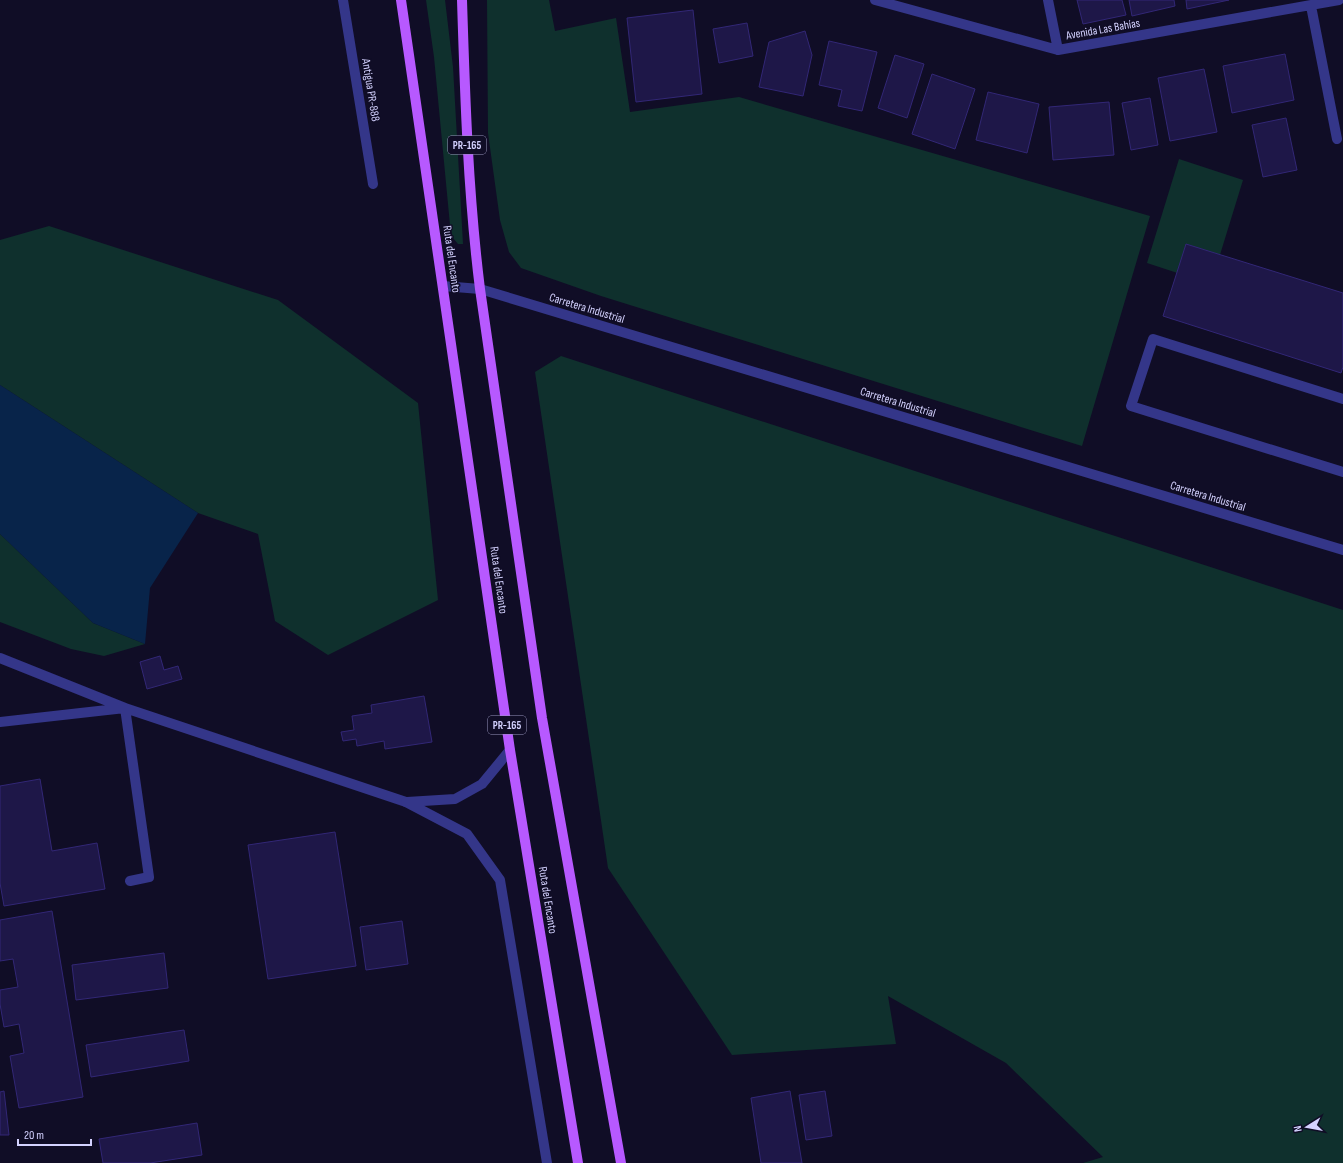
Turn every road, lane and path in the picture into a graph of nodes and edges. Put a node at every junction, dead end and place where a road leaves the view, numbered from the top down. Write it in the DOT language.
graph roads {
  1 [pos="343,0"];
  2 [pos="401,0"];
  3 [pos="462,0"];
  4 [pos="875,0"];
  5 [pos="1048,0"];
  6 [pos="1340,0"];
  7 [pos="1311,6"];
  8 [pos="1058,50"];
  9 [pos="1337,139"];
  10 [pos="373,184"];
  11 [pos="443,286"];
  12 [pos="480,289"];
  13 [pos="1343,399"];
  14 [pos="1343,472"];
  15 [pos="1343,550"];
  16 [pos="0,658"];
  17 [pos="125,708"];
  18 [pos="0,722"];
  19 [pos="510,750"];
  20 [pos="406,802"];
  21 [pos="130,881"];
  22 [pos="547,1163"];
  23 [pos="578,1163"];
  24 [pos="620,1163"];
  1 -- 10 [label="street, Antigua PR-888"];
  2 -- 11 [label="main road, Ruta del Encanto / PR-165"];
  3 -- 12 [label="main road, Ruta del Encanto / PR-165"];
  4 -- 8 [label="street, Avenida Las Bahías"];
  5 -- 8 [label="street"];
  6 -- 7 [label="street, Avenida Las Bahías"];
  7 -- 8 [label="street, Avenida Las Bahías"];
  7 -- 9 [label="street"];
  11 -- 12 [label="street, Carretera Industrial"];
  11 -- 19 [label="main road, Ruta del Encanto / PR-165"];
  12 -- 15 [label="street, Carretera Industrial"];
  12 -- 24 [label="main road, Ruta del Encanto / PR-165"];
  13 -- 14 [label="street"];
  16 -- 17 [label="street"];
  17 -- 18 [label="street"];
  17 -- 20 [label="street"];
  17 -- 21 [label="street"];
  19 -- 20 [label="street"];
  19 -- 23 [label="main road, Ruta del Encanto / PR-165"];
  20 -- 22 [label="street"];
}
